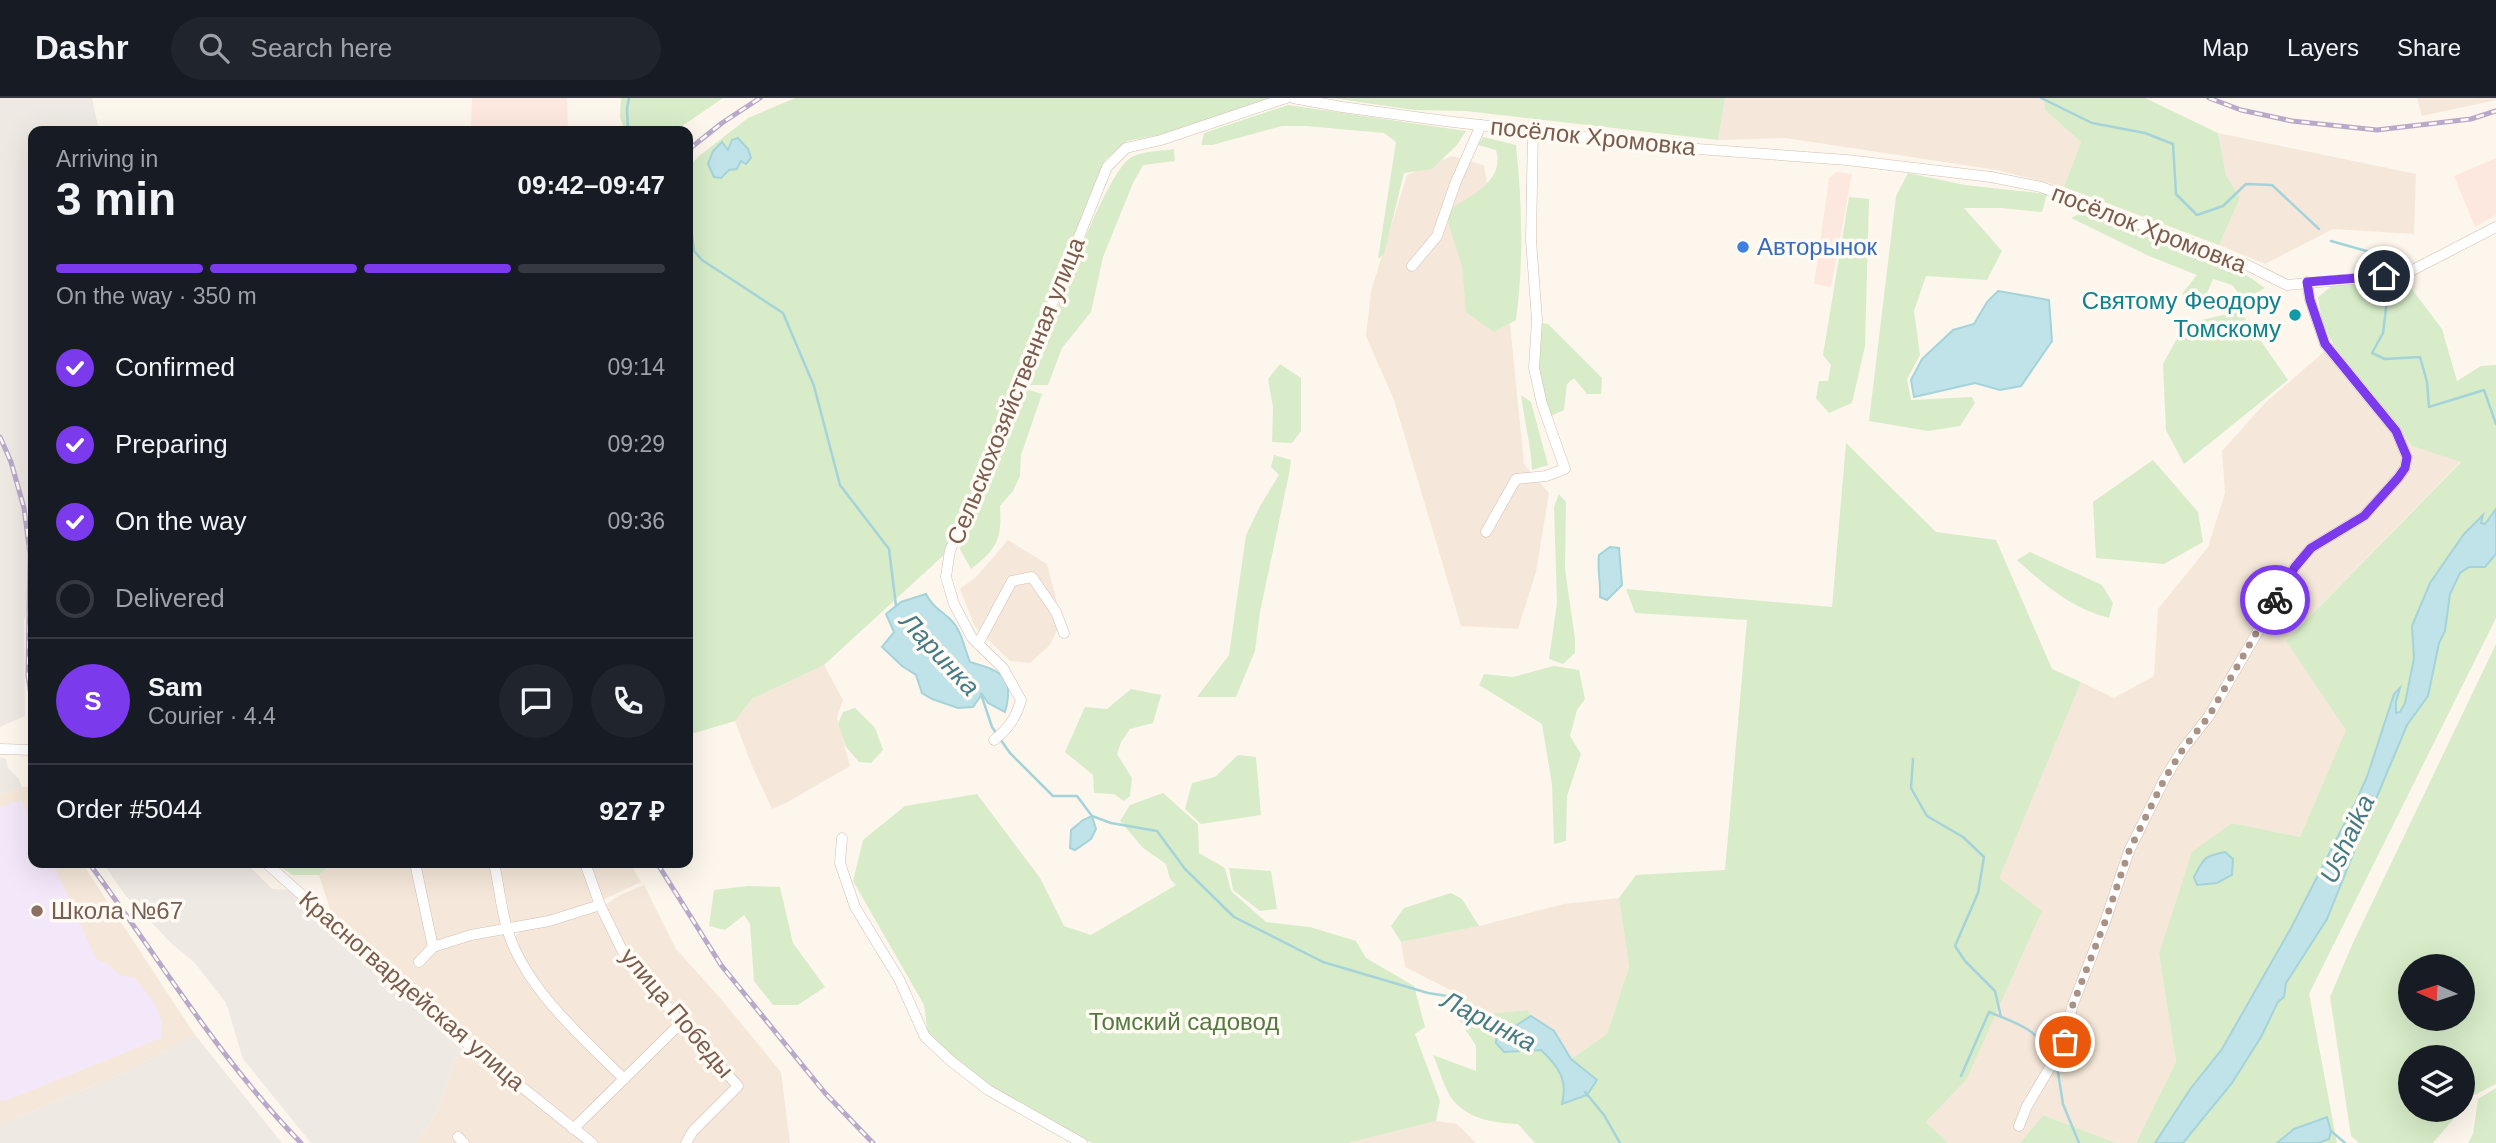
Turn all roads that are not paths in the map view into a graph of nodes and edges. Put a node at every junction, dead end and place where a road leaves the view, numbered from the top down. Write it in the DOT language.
graph roads {
  1 [pos="1286,98"];
  2 [pos="1293,98"];
  3 [pos="1481,125"];
  4 [pos="1533,130"];
  5 [pos="2496,227"];
  6 [pos="1412,266"];
  7 [pos="2307,282"];
  8 [pos="1486,532"];
  9 [pos="1064,633"];
  10 [pos="978,643"];
  11 [pos="993,740"];
  12 [pos="0,749"];
  13 [pos="28,750"];
  14 [pos="842,838"];
  15 [pos="272,868"];
  16 [pos="416,868"];
  17 [pos="495,868"];
  18 [pos="587,868"];
  19 [pos="600,905"];
  20 [pos="507,930"];
  21 [pos="433,947"];
  22 [pos="419,962"];
  23 [pos="681,1023"];
  24 [pos="624,1079"];
  25 [pos="2019,1126"];
  26 [pos="573,1129"];
  27 [pos="592,1143"];
  28 [pos="686,1143"];
  29 [pos="1082,1143"];
  1 -- 10 [label="street, Сельскохозяйственная улица"];
  2 -- 3 [label="street, посёлок Хромовка"];
  3 -- 4 [label="street, посёлок Хромовка"];
  3 -- 6 [label="street"];
  4 -- 7 [label="street, посёлок Хромовка"];
  4 -- 8 [label="street"];
  5 -- 7 [label="street, посёлок Хромовка"];
  7 -- 25 [label="street"];
  9 -- 10 [label="street"];
  10 -- 11 [label="street, Сельскохозяйственная улица"];
  12 -- 13 [label="street"];
  14 -- 29 [label="street"];
  15 -- 26 [label="street, Красногвардейская улица"];
  16 -- 21 [label="street, Красногвардейская улица"];
  17 -- 20 [label="street"];
  18 -- 19 [label="street, улица Победы"];
  19 -- 20 [label="street"];
  19 -- 23 [label="street, улица Победы"];
  20 -- 21 [label="street"];
  20 -- 24 [label="street"];
  21 -- 22 [label="street"];
  23 -- 24 [label="street"];
  23 -- 28 [label="street, улица Победы"];
  24 -- 26 [label="street"];
  26 -- 27 [label="street, Красногвардейская улица"];
}
